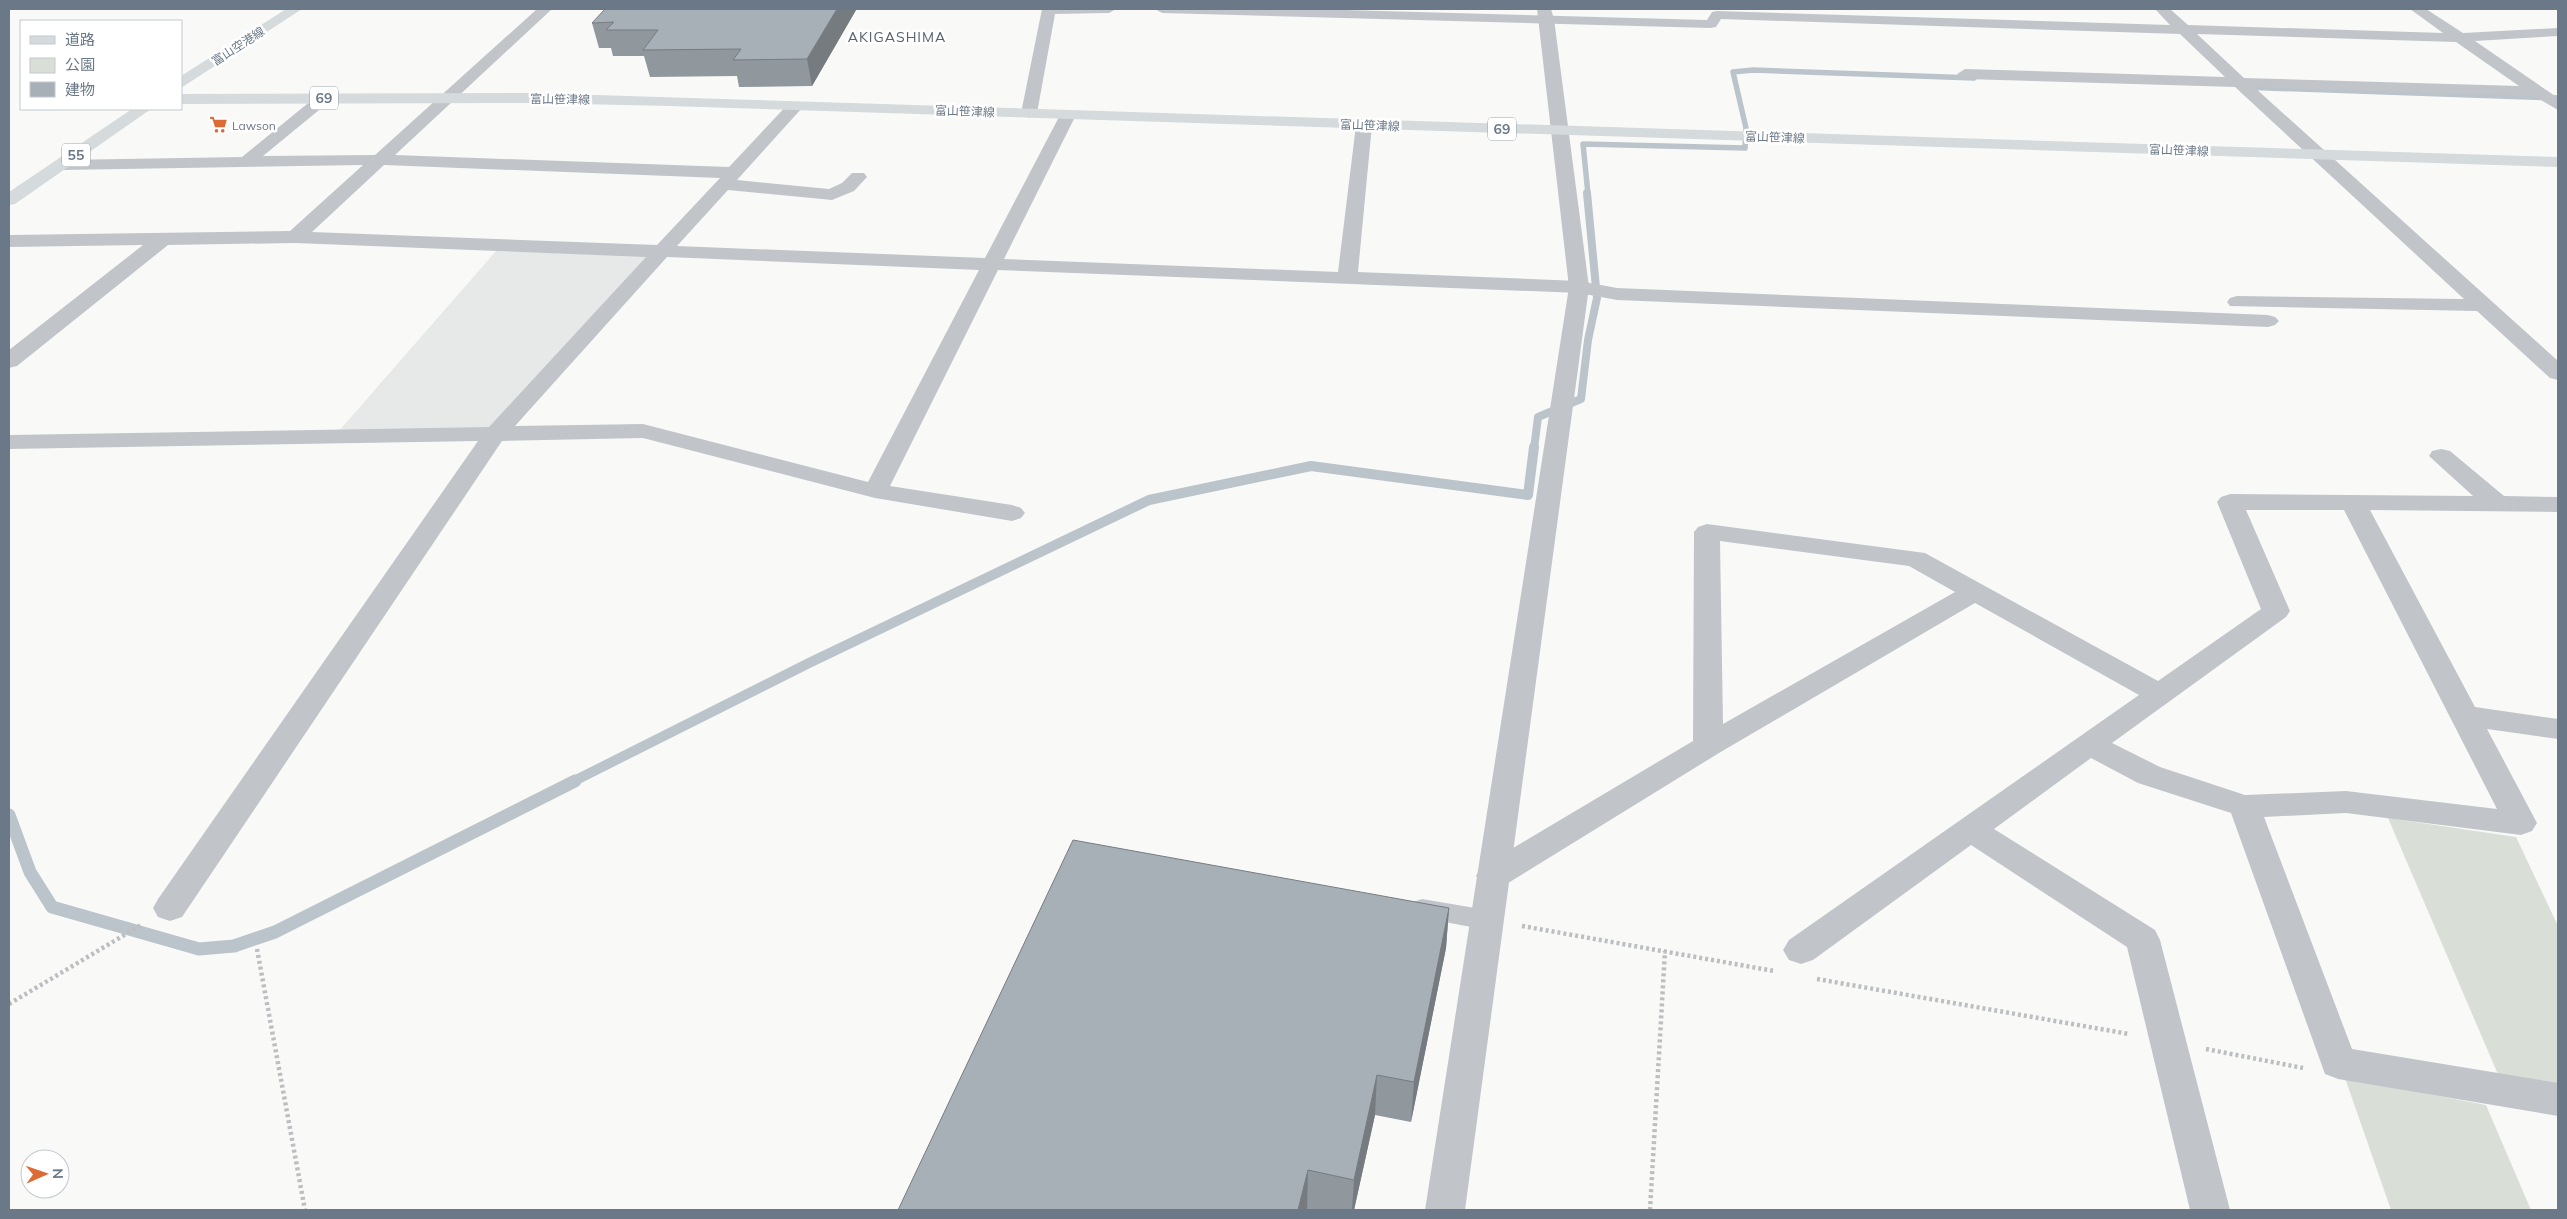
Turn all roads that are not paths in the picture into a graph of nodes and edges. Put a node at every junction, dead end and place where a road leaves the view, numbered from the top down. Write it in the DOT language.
graph roads {
  1 [pos="295,9"];
  2 [pos="545,9"];
  3 [pos="1109,9"];
  4 [pos="1162,9"];
  5 [pos="1970,9"];
  6 [pos="2062,9"];
  7 [pos="2162,9"];
  8 [pos="2417,9"];
  9 [pos="1049,10"];
  10 [pos="1546,14"];
  11 [pos="1875,14"];
  12 [pos="1982,23"];
  13 [pos="2078,26"];
  14 [pos="2185,30"];
  15 [pos="2558,32"];
  16 [pos="2459,38"];
  17 [pos="1965,74"];
  18 [pos="2239,81"];
  19 [pos="182,82"];
  20 [pos="2538,91"];
  21 [pos="324,98"];
  22 [pos="445,98"];
  23 [pos="182,99"];
  24 [pos="796,105"];
  25 [pos="2558,105"];
  26 [pos="142,110"];
  27 [pos="1029,113"];
  28 [pos="1068,115"];
  29 [pos="1364,124"];
  30 [pos="1559,131"];
  31 [pos="2316,155"];
  32 [pos="378,160"];
  33 [pos="246,162"];
  34 [pos="2558,162"];
  35 [pos="62,164"];
  36 [pos="858,177"];
  37 [pos="730,179"];
  38 [pos="9,200"];
  39 [pos="295,237"];
  40 [pos="164,238"];
  41 [pos="9,240"];
  42 [pos="665,251"];
  43 [pos="991,264"];
  44 [pos="1347,278"];
  45 [pos="1579,287"];
  46 [pos="2483,305"];
  47 [pos="2153,317"];
  48 [pos="2268,321"];
  49 [pos="9,361"];
  50 [pos="2558,373"];
  51 [pos="494,436"];
  52 [pos="9,442"];
  53 [pos="2441,456"];
  54 [pos="876,491"];
  55 [pos="2353,503"];
  56 [pos="2498,504"];
  57 [pos="2558,504"];
  58 [pos="1012,513"];
  59 [pos="1975,592"];
  60 [pos="2160,694"];
  61 [pos="2465,716"];
  62 [pos="2558,729"];
  63 [pos="2089,744"];
  64 [pos="1708,746"];
  65 [pos="2244,806"];
  66 [pos="1970,829"];
  67 [pos="1493,876"];
  68 [pos="1399,904"];
  69 [pos="170,908"];
  70 [pos="1487,920"];
  71 [pos="1798,966"];
  72 [pos="2558,1100"];
  73 [pos="1445,1210"];
  74 [pos="2210,1210"];
  1 -- 19 [label="main road, 富山空港線"];
  2 -- 22 [label="street"];
  3 -- 9 [label="street"];
  4 -- 10 [label="street"];
  5 -- 12 [label="street"];
  6 -- 13 [label="street"];
  7 -- 14 [label="street"];
  8 -- 16 [label="street"];
  9 -- 27 [label="street"];
  10 -- 11 [label="street"];
  10 -- 30 [label="street"];
  11 -- 12 [label="street"];
  12 -- 13 [label="street"];
  13 -- 14 [label="street"];
  14 -- 16 [label="street"];
  14 -- 18 [label="street"];
  15 -- 16 [label="street"];
  16 -- 20 [label="street"];
  17 -- 18 [label="street"];
  18 -- 20 [label="street"];
  18 -- 31 [label="street"];
  20 -- 25 [label="street"];
  21 -- 22 [label="main road, 富山笹津線 / 69"];
  21 -- 23 [label="main road, 富山笹津線 / 69"];
  21 -- 33 [label="street"];
  22 -- 24 [label="main road, 富山笹津線 / 69"];
  22 -- 32 [label="street"];
  24 -- 27 [label="main road, 富山笹津線 / 69"];
  24 -- 37 [label="street"];
  26 -- 35 [label="main road, 55"];
  27 -- 28 [label="main road, 富山笹津線 / 69"];
  28 -- 29 [label="main road, 富山笹津線 / 69"];
  28 -- 43 [label="street"];
  29 -- 30 [label="main road, 富山笹津線 / 69"];
  29 -- 44 [label="street"];
  30 -- 31 [label="main road, 富山笹津線 / 69"];
  30 -- 45 [label="street"];
  31 -- 34 [label="main road, 富山笹津線 / 69"];
  31 -- 46 [label="street"];
  32 -- 33 [label="street"];
  32 -- 37 [label="street"];
  32 -- 39 [label="street"];
  33 -- 35 [label="street"];
  35 -- 38 [label="main road, 55"];
  36 -- 37 [label="street"];
  37 -- 42 [label="street"];
  39 -- 40 [label="street"];
  39 -- 42 [label="street"];
  40 -- 41 [label="street"];
  40 -- 49 [label="street"];
  42 -- 43 [label="street"];
  42 -- 51 [label="street"];
  43 -- 44 [label="street"];
  43 -- 54 [label="street"];
  44 -- 45 [label="street"];
  45 -- 47 [label="street"];
  45 -- 67 [label="street"];
  46 -- 47 [label="street"];
  46 -- 50 [label="street"];
  47 -- 48 [label="street"];
  51 -- 52 [label="street"];
  51 -- 54 [label="street"];
  51 -- 69 [label="street"];
  53 -- 56 [label="street"];
  54 -- 58 [label="street"];
  55 -- 56 [label="street"];
  55 -- 60 [label="street"];
  55 -- 61 [label="street"];
  56 -- 57 [label="street"];
  59 -- 60 [label="street"];
  59 -- 64 [label="street"];
  59 -- 64 [label="street"];
  60 -- 63 [label="street"];
  61 -- 62 [label="street"];
  61 -- 65 [label="street"];
  63 -- 65 [label="street"];
  63 -- 66 [label="street"];
  64 -- 67 [label="street"];
  65 -- 72 [label="street"];
  66 -- 71 [label="street"];
  66 -- 74 [label="street"];
  67 -- 70 [label="street"];
  68 -- 70 [label="lane"];
  70 -- 73 [label="street"];
}
